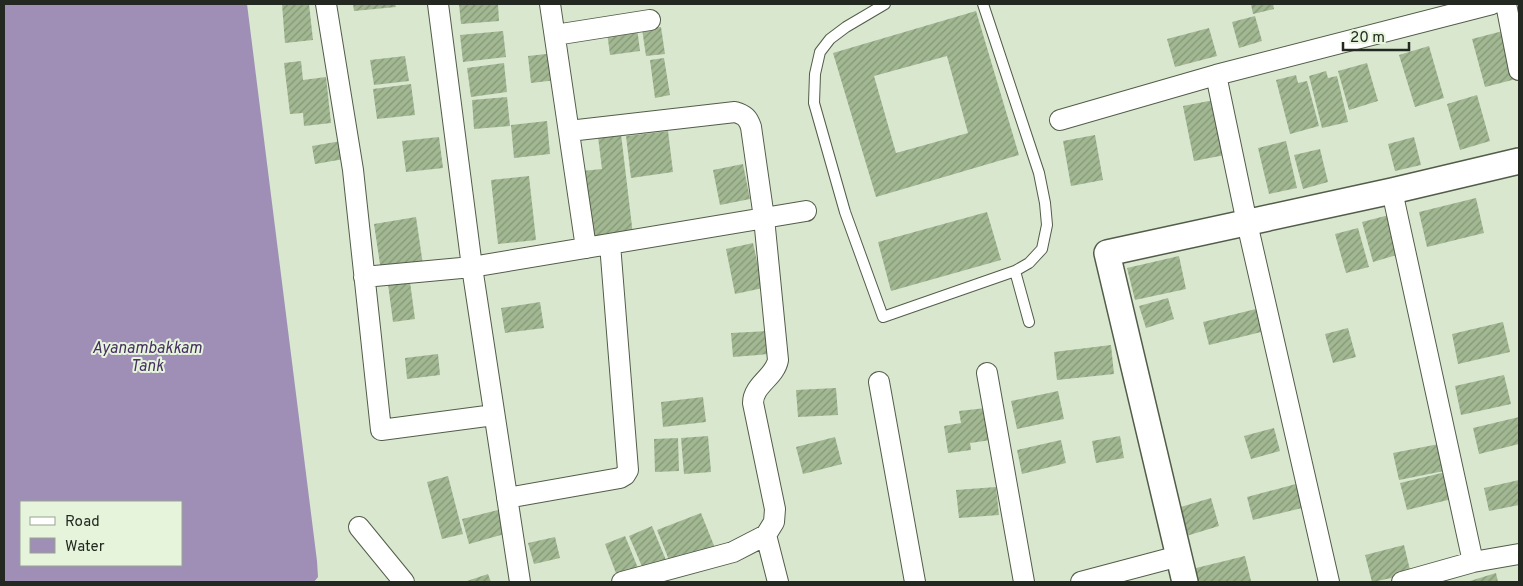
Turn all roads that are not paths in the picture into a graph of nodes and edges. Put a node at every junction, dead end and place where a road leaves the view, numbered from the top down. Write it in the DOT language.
graph roads {
  1 [pos="326,4"];
  2 [pos="438,4"];
  3 [pos="550,4"];
  4 [pos="885,4"];
  5 [pos="983,4"];
  6 [pos="1492,4"];
  7 [pos="1506,4"];
  8 [pos="650,20"];
  9 [pos="555,35"];
  10 [pos="1519,70"];
  11 [pos="1216,75"];
  12 [pos="1060,120"];
  13 [pos="569,131"];
  14 [pos="1519,161"];
  15 [pos="1392,191"];
  16 [pos="806,211"];
  17 [pos="764,218"];
  18 [pos="1247,223"];
  19 [pos="610,244"];
  20 [pos="586,248"];
  21 [pos="472,267"];
  22 [pos="1015,271"];
  23 [pos="364,277"];
  24 [pos="1028,322"];
  25 [pos="987,373"];
  26 [pos="879,382"];
  27 [pos="494,415"];
  28 [pos="507,498"];
  29 [pos="359,528"];
  30 [pos="766,536"];
  31 [pos="1519,554"];
  32 [pos="1178,556"];
  33 [pos="1473,562"];
  34 [pos="404,582"];
  35 [pos="520,582"];
  36 [pos="622,582"];
  37 [pos="778,582"];
  38 [pos="916,582"];
  39 [pos="1024,582"];
  40 [pos="1080,582"];
  41 [pos="1185,582"];
  42 [pos="1329,582"];
  43 [pos="1402,582"];
  1 -- 23 [label="street"];
  2 -- 21 [label="street"];
  3 -- 9 [label="street"];
  4 -- 22 [label="lane"];
  5 -- 22 [label="lane"];
  6 -- 11 [label="street"];
  7 -- 10 [label="street"];
  8 -- 9 [label="street"];
  9 -- 13 [label="street"];
  11 -- 12 [label="street"];
  11 -- 18 [label="street"];
  13 -- 17 [label="street"];
  13 -- 20 [label="street"];
  14 -- 15 [label="street"];
  15 -- 18 [label="street"];
  15 -- 33 [label="street"];
  16 -- 17 [label="street"];
  17 -- 19 [label="street"];
  17 -- 30 [label="street"];
  18 -- 32 [label="street"];
  18 -- 42 [label="street"];
  19 -- 20 [label="street"];
  19 -- 28 [label="street"];
  20 -- 21 [label="street"];
  21 -- 23 [label="street"];
  21 -- 27 [label="street"];
  22 -- 24 [label="lane"];
  23 -- 27 [label="street"];
  25 -- 39 [label="street"];
  26 -- 38 [label="street"];
  27 -- 28 [label="street"];
  28 -- 35 [label="street"];
  29 -- 34 [label="street"];
  30 -- 36 [label="street"];
  30 -- 37 [label="street"];
  31 -- 33 [label="street"];
  32 -- 40 [label="street"];
  32 -- 41 [label="street"];
  33 -- 43 [label="street"];
}
